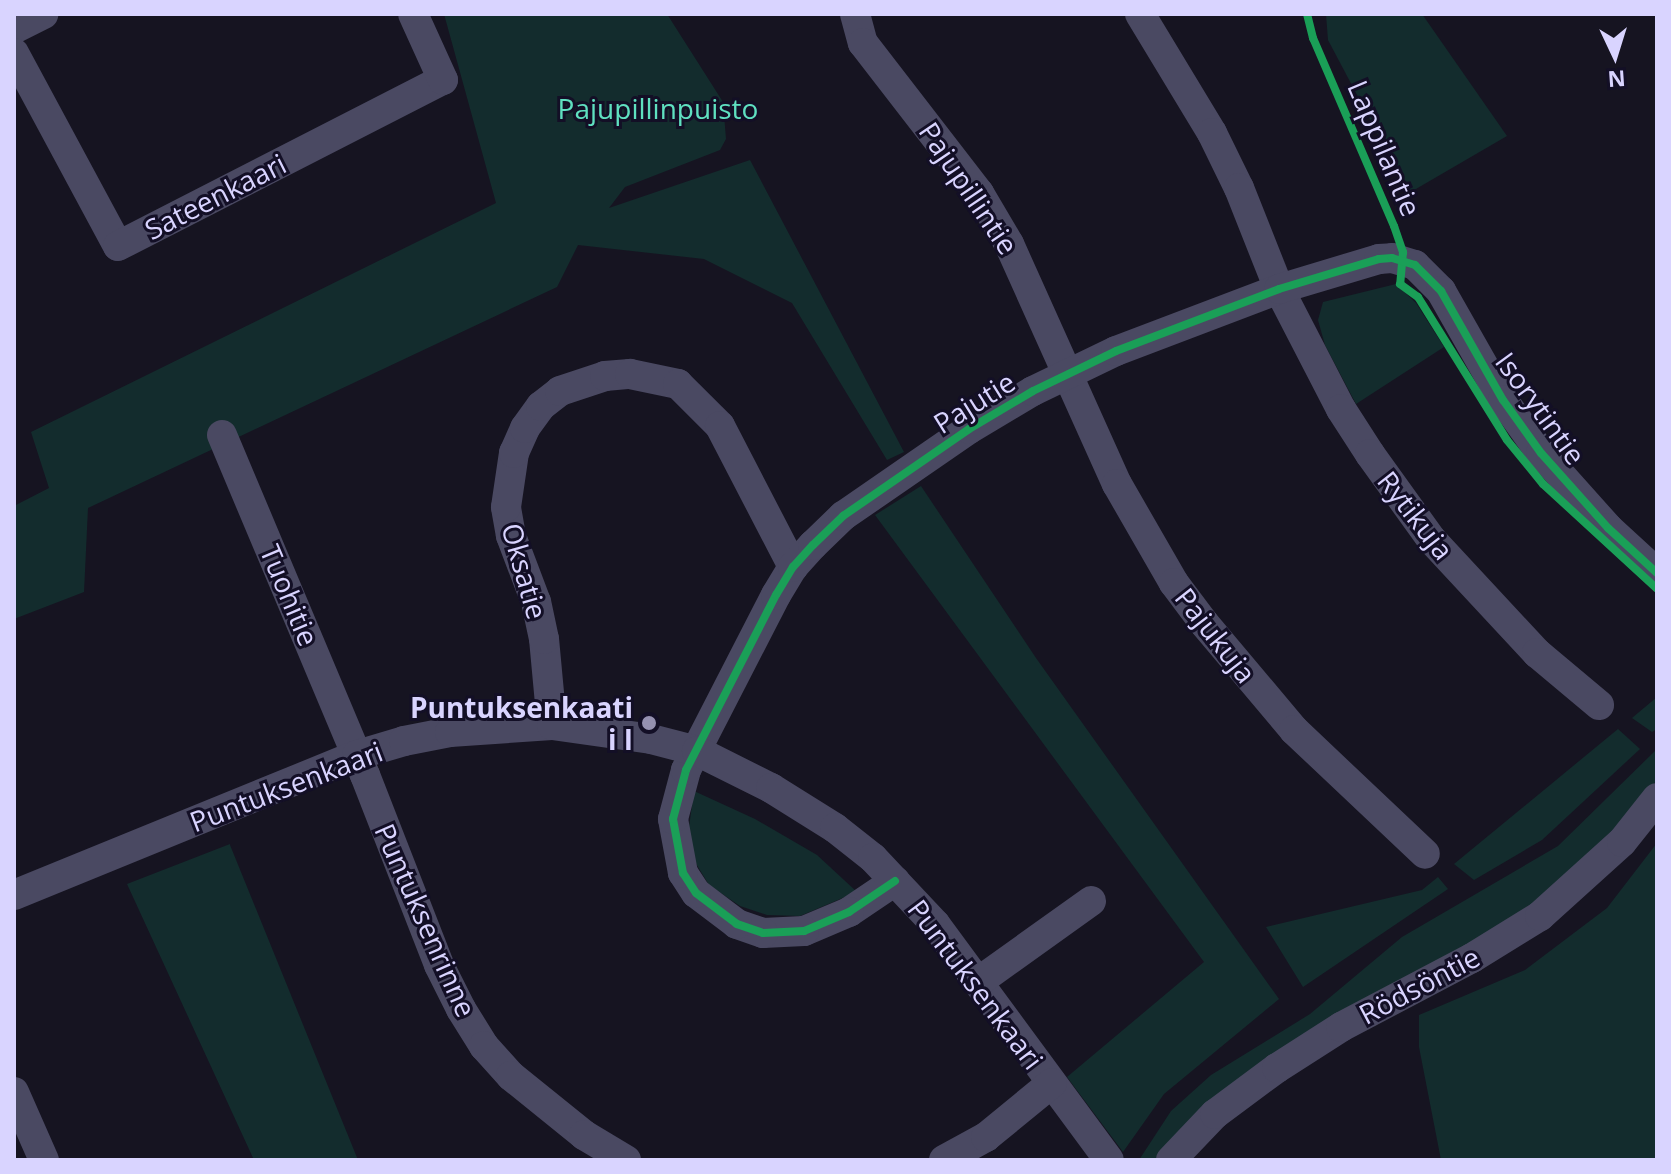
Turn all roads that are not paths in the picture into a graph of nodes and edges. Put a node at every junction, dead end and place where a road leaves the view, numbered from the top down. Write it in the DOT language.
graph roads {
  1 [pos="43,14"];
  2 [pos="413,14"];
  3 [pos="855,14"];
  4 [pos="1140,14"];
  5 [pos="14,29"];
  6 [pos="14,53"];
  7 [pos="1402,260"];
  8 [pos="1279,289"];
  9 [pos="1067,373"];
  10 [pos="222,435"];
  11 [pos="793,567"];
  12 [pos="1657,573"];
  13 [pos="1599,705"];
  14 [pos="552,725"];
  15 [pos="697,751"];
  16 [pos="357,755"];
  17 [pos="1657,798"];
  18 [pos="1425,854"];
  19 [pos="895,881"];
  20 [pos="14,895"];
  21 [pos="1091,901"];
  22 [pos="978,982"];
  23 [pos="1052,1083"];
  24 [pos="14,1092"];
  25 [pos="620,1159"];
  26 [pos="44,1160"];
  27 [pos="944,1160"];
  28 [pos="1109,1160"];
  29 [pos="1171,1160"];
  1 -- 5 [label="street"];
  2 -- 6 [label="street, Sateenkaari"];
  3 -- 9 [label="street, Pajupillintie"];
  4 -- 8 [label="street"];
  7 -- 8 [label="street, Pajutie"];
  7 -- 12 [label="street, Isorytintie"];
  8 -- 9 [label="street, Pajutie"];
  8 -- 13 [label="street, Rytikuja"];
  9 -- 11 [label="street, Pajutie"];
  9 -- 18 [label="street, Pajukuja"];
  10 -- 16 [label="street, Tuohitie"];
  11 -- 14 [label="street, Oksatie"];
  11 -- 15 [label="street, Pajutie"];
  14 -- 15 [label="street, Puntuksenkaari"];
  14 -- 16 [label="street, Puntuksenkaari"];
  15 -- 19 [label="street, Puntuksenkaari"];
  15 -- 19 [label="street, Pajutie"];
  16 -- 20 [label="street, Puntuksenkaari"];
  16 -- 25 [label="street, Puntuksenrinne"];
  17 -- 29 [label="street, Rödsöntie"];
  19 -- 22 [label="street, Puntuksenkaari"];
  21 -- 22 [label="street"];
  22 -- 23 [label="street, Puntuksenkaari"];
  23 -- 27 [label="street"];
  23 -- 28 [label="street, Puntuksenkaari"];
  24 -- 26 [label="street"];
}
